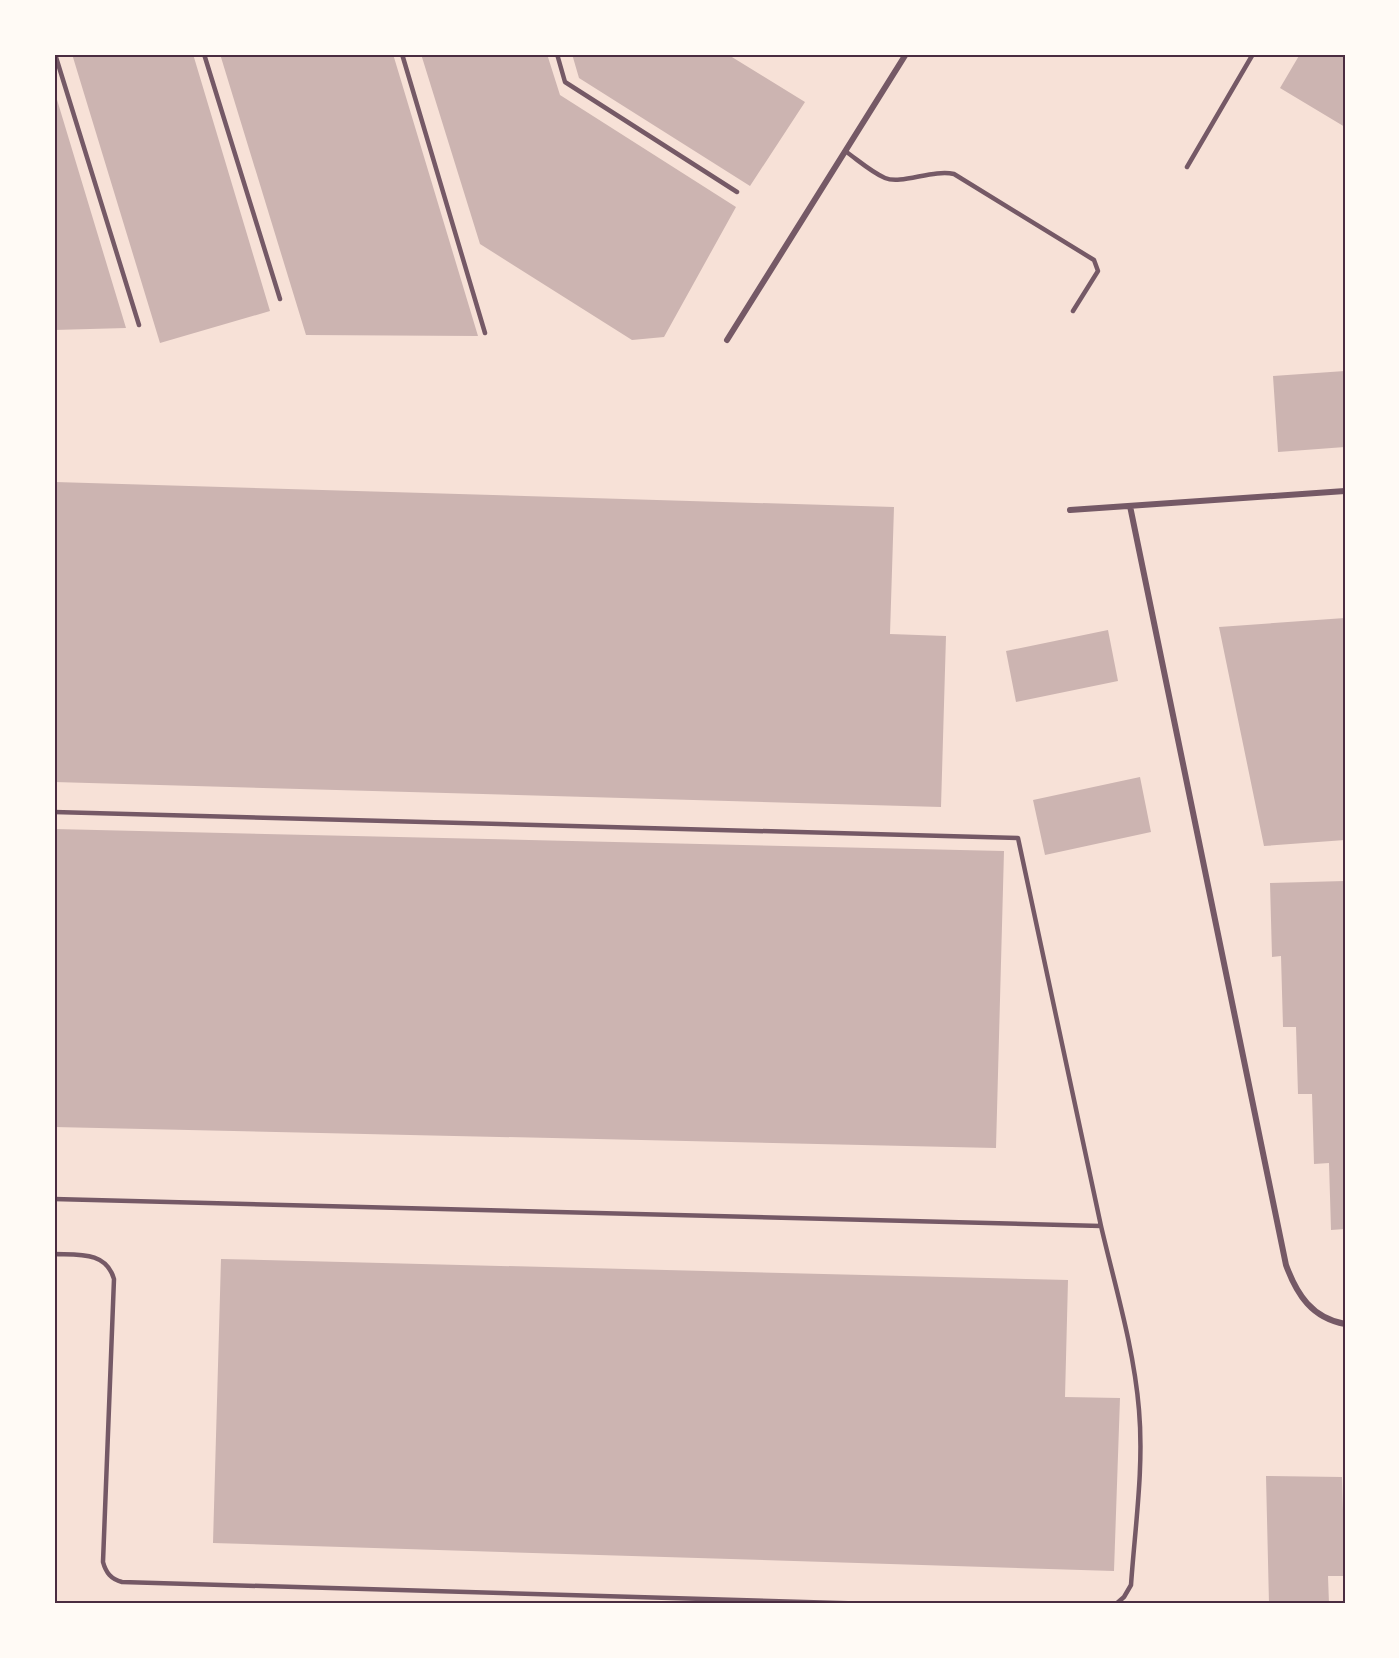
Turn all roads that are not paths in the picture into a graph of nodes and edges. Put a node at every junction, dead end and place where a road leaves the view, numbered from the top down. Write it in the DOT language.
graph roads {
  1 [pos="55,54"];
  2 [pos="204,54"];
  3 [pos="402,54"];
  4 [pos="556,54"];
  5 [pos="906,54"];
  6 [pos="1253,54"];
  7 [pos="845,152"];
  8 [pos="1187,167"];
  9 [pos="737,192"];
  10 [pos="280,299"];
  11 [pos="1073,311"];
  12 [pos="139,325"];
  13 [pos="486,333"];
  14 [pos="727,340"];
  15 [pos="1345,491"];
  16 [pos="1130,506"];
  17 [pos="1070,510"];
  18 [pos="54,812"];
  19 [pos="54,1199"];
  20 [pos="1101,1226"];
  21 [pos="54,1254"];
  22 [pos="1345,1324"];
  23 [pos="874,1604"];
  24 [pos="1116,1604"];
  1 -- 12 [label="lane"];
  2 -- 10 [label="lane"];
  3 -- 13 [label="lane"];
  4 -- 9 [label="lane"];
  5 -- 7 [label="street"];
  6 -- 8 [label="lane"];
  7 -- 11 [label="lane"];
  7 -- 14 [label="street"];
  15 -- 16 [label="street"];
  16 -- 17 [label="street"];
  16 -- 22 [label="street"];
  18 -- 20 [label="lane"];
  19 -- 20 [label="lane"];
  20 -- 24 [label="lane"];
  21 -- 23 [label="lane"];
}
